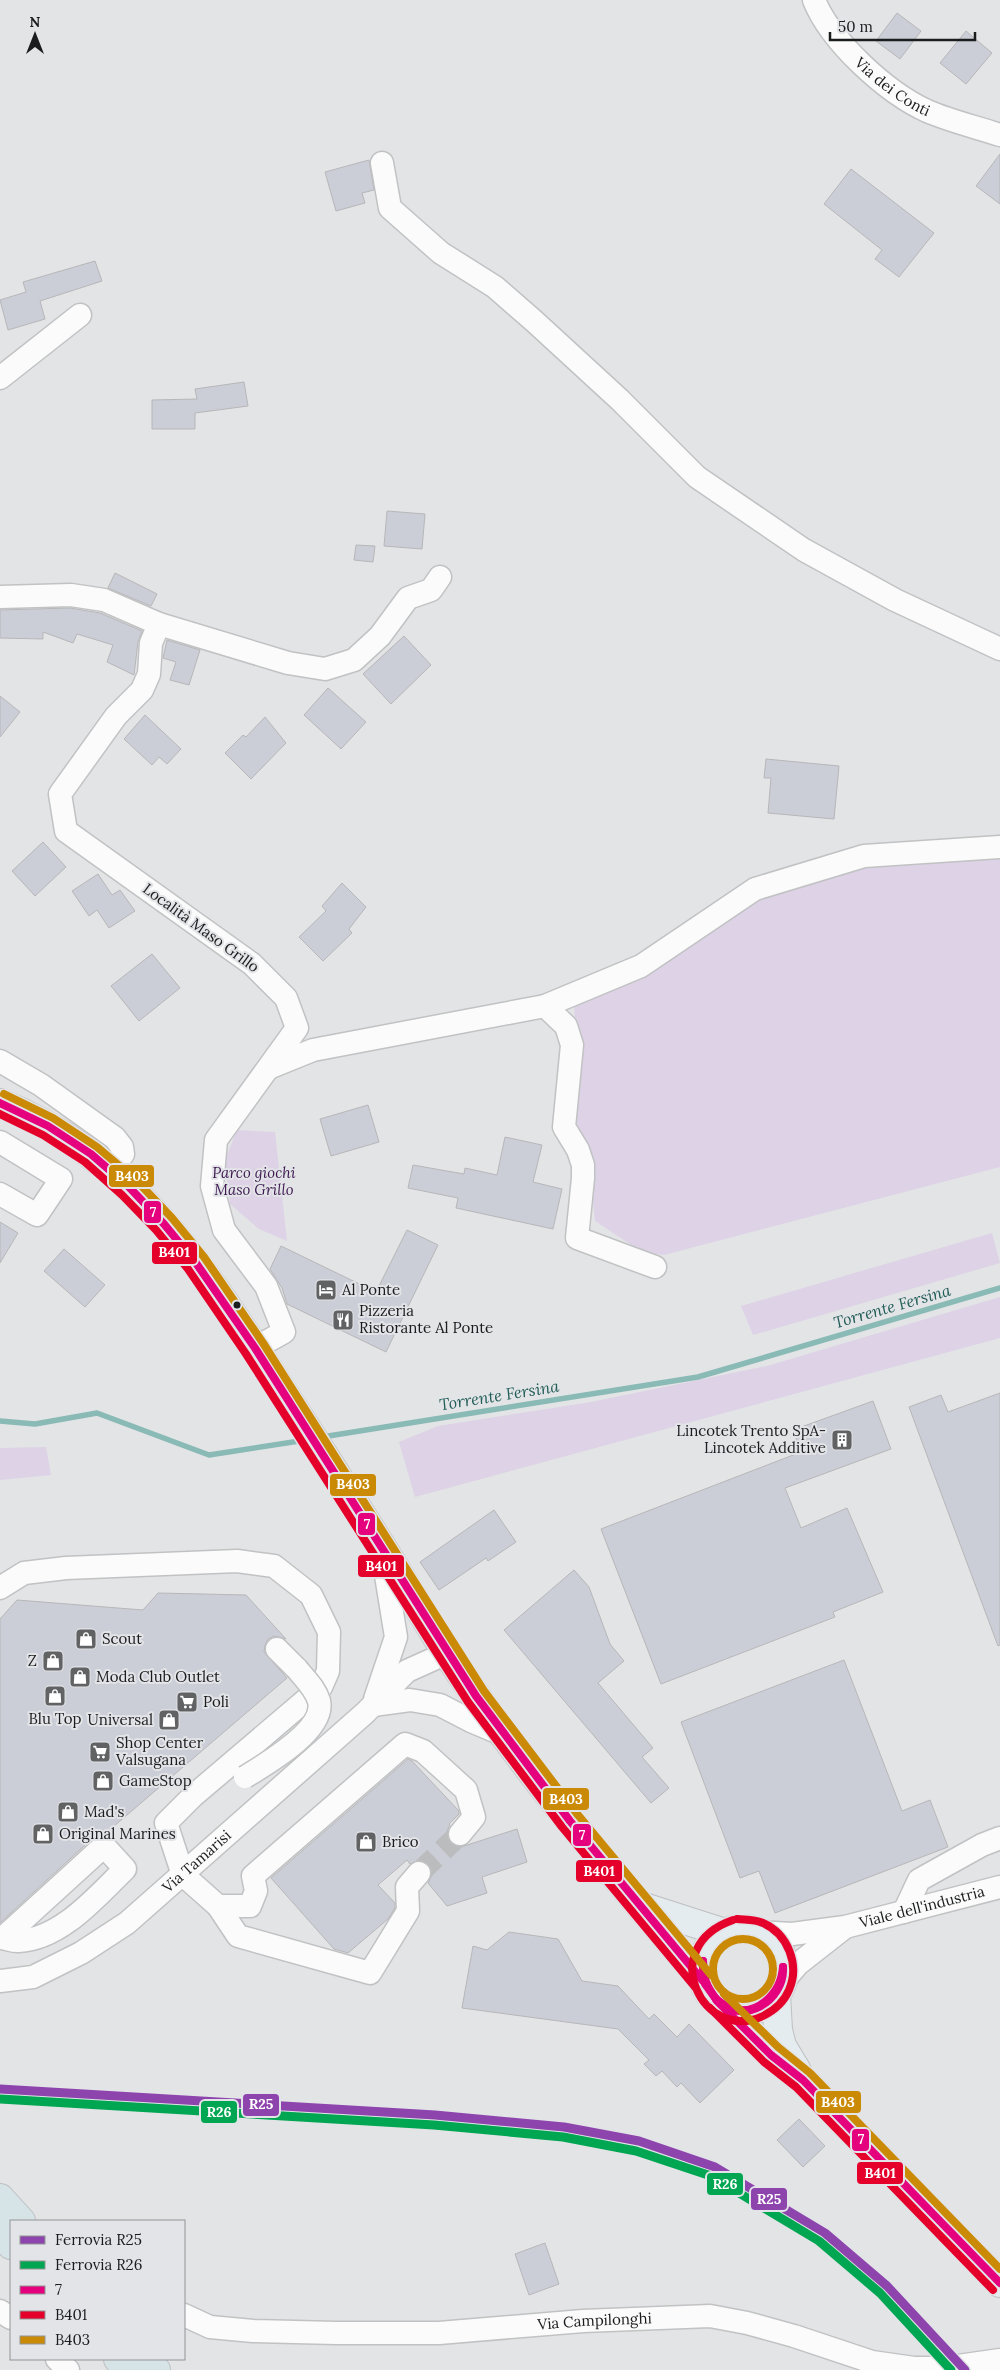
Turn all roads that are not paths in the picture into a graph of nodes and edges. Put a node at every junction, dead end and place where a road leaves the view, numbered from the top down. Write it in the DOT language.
graph roads {
  1 [pos="814,0"];
  2 [pos="1000,135"];
  3 [pos="382,163"];
  4 [pos="80,315"];
  5 [pos="0,378"];
  6 [pos="440,577"];
  7 [pos="0,597"];
  8 [pos="159,624"];
  9 [pos="1000,649"];
  10 [pos="1000,847"];
  11 [pos="545,1006"];
  12 [pos="0,1061"];
  13 [pos="271,1067"];
  14 [pos="0,1103"];
  15 [pos="0,1142"];
  16 [pos="110,1171"];
  17 [pos="0,1194"];
  18 [pos="654,1267"];
  19 [pos="259,1356"];
  20 [pos="381,1544"];
  21 [pos="0,1588"];
  22 [pos="277,1648"];
  23 [pos="447,1653"];
  24 [pos="374,1705"];
  25 [pos="502,1734"];
  26 [pos="193,1796"];
  27 [pos="460,1834"];
  28 [pos="1000,1838"];
  29 [pos="419,1873"];
  30 [pos="183,1875"];
  31 [pos="1000,1887"];
  32 [pos="218,1906"];
  33 [pos="641,1906"];
  34 [pos="904,1912"];
  35 [pos="845,1927"];
  36 [pos="759,1932"];
  37 [pos="725,1933"];
  38 [pos="1,1938"];
  39 [pos="0,1981"];
  40 [pos="779,1988"];
  41 [pos="710,1991"];
  42 [pos="803,2080"];
  43 [pos="0,2198"];
  44 [pos="20,2220"];
  45 [pos="0,2233"];
  46 [pos="10,2244"];
  47 [pos="1000,2283"];
  48 [pos="185,2315"];
  49 [pos="58,2360"];
  50 [pos="119,2360"];
  51 [pos="147,2360"];
  52 [pos="1000,2360"];
  53 [pos="944,2369"];
  54 [pos="68,2370"];
  55 [pos="128,2370"];
  56 [pos="156,2370"];
  1 -- 2 [label="street, Via dei Conti"];
  3 -- 9 [label="street"];
  4 -- 5 [label="street"];
  6 -- 8 [label="street"];
  7 -- 8 [label="street"];
  8 -- 13 [label="street, Località Maso Grillo"];
  10 -- 11 [label="street"];
  11 -- 13 [label="street"];
  11 -- 18 [label="street"];
  12 -- 16 [label="street"];
  13 -- 19 [label="street, Località Maso Grillo"];
  14 -- 16 [label="main road"];
  15 -- 17 [label="street"];
  16 -- 19 [label="main road"];
  19 -- 20 [label="main road"];
  20 -- 23 [label="main road"];
  20 -- 24 [label="street"];
  21 -- 26 [label="street"];
  22 -- 26 [label="street, bridge"];
  23 -- 24 [label="street, Via Tamarisi"];
  23 -- 25 [label="main road"];
  24 -- 25 [label="street"];
  24 -- 30 [label="street, Via Tamarisi"];
  25 -- 33 [label="main road"];
  26 -- 30 [label="street"];
  27 -- 32 [label="street"];
  28 -- 34 [label="street"];
  29 -- 32 [label="street"];
  30 -- 32 [label="street"];
  30 -- 39 [label="street, Via Tamarisi"];
  31 -- 34 [label="street, Viale dell'industria"];
  33 -- 37 [label="main road"];
  33 -- 41 [label="main road"];
  34 -- 35 [label="street, Viale dell'industria"];
  35 -- 36 [label="street, Viale dell'industria"];
  35 -- 40 [label="street, Viale dell'industria"];
  36 -- 37 [label="main road"];
  36 -- 40 [label="main road"];
  37 -- 41 [label="main road"];
  38 -- 38 [label="street"];
  40 -- 41 [label="main road"];
  40 -- 42 [label="main road"];
  41 -- 42 [label="main road"];
  42 -- 47 [label="main road"];
  43 -- 44 [label="highway"];
  45 -- 46 [label="highway"];
  48 -- 53 [label="street, Via Campilonghi"];
  49 -- 54 [label="street"];
  50 -- 55 [label="highway"];
  51 -- 56 [label="highway"];
  52 -- 53 [label="street, Via Campilonghi"];
}
